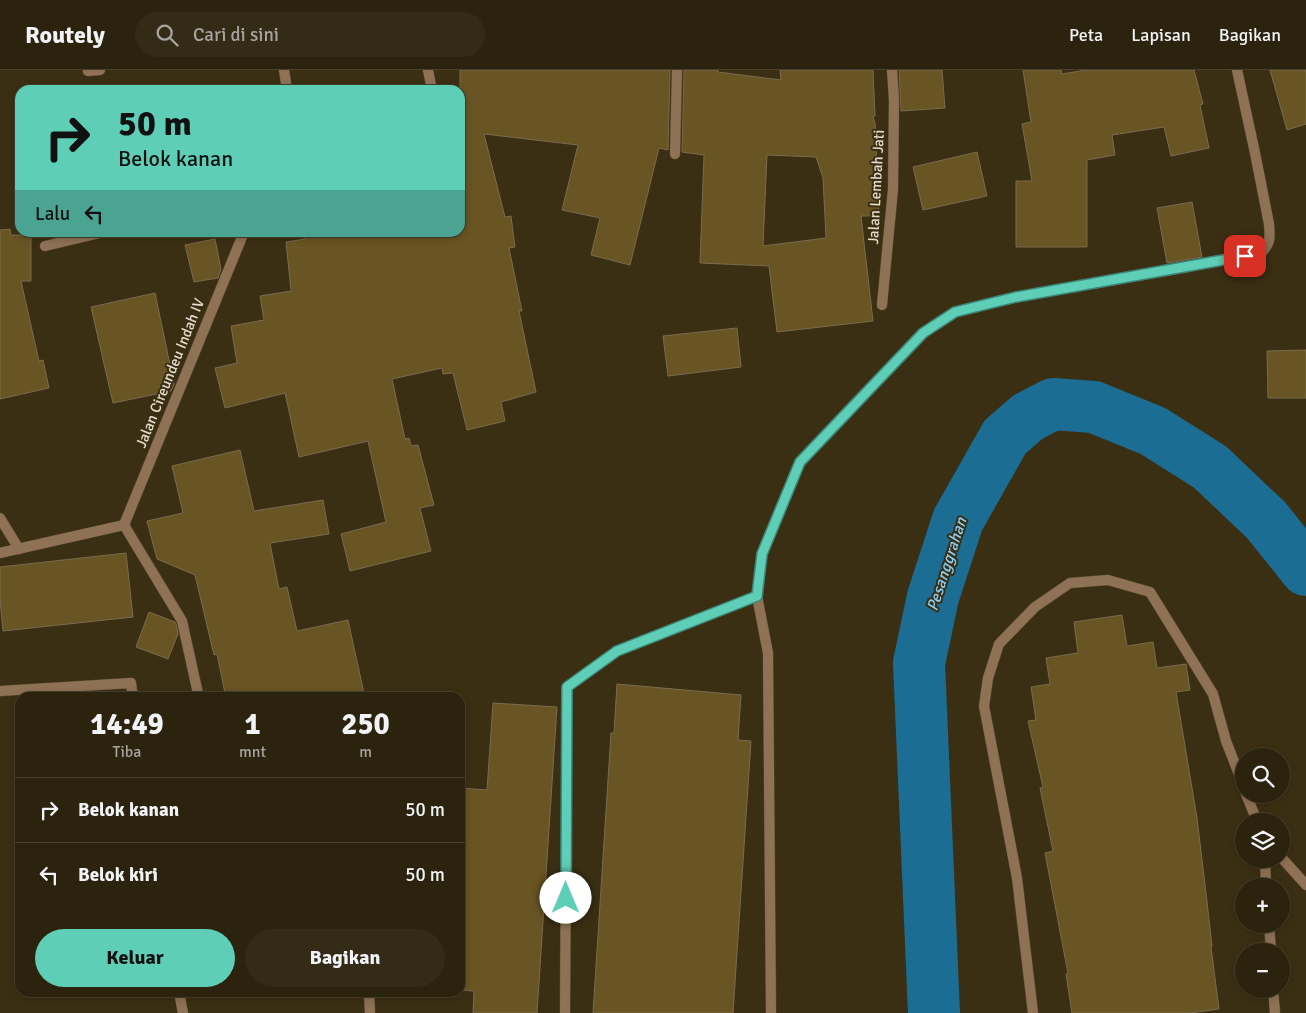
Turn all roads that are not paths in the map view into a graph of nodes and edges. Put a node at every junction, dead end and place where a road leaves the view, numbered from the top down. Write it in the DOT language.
graph roads {
  1 [pos="100,70"];
  2 [pos="284,70"];
  3 [pos="428,70"];
  4 [pos="677,70"];
  5 [pos="892,70"];
  6 [pos="1237,70"];
  7 [pos="88,72"];
  8 [pos="286,85"];
  9 [pos="431,85"];
  10 [pos="675,154"];
  11 [pos="83,237"];
  12 [pos="242,237"];
  13 [pos="45,246"];
  14 [pos="882,305"];
  15 [pos="0,518"];
  16 [pos="124,525"];
  17 [pos="19,549"];
  18 [pos="0,553"];
  19 [pos="757,596"];
  20 [pos="0,691"];
  21 [pos="133,692"];
  22 [pos="198,692"];
  23 [pos="1235,764"];
  24 [pos="1290,867"];
  25 [pos="1306,885"];
  26 [pos="181,997"];
  27 [pos="369,997"];
  28 [pos="1274,998"];
  29 [pos="183,1013"];
  30 [pos="370,1013"];
  31 [pos="565,1013"];
  32 [pos="770,1013"];
  33 [pos="1033,1013"];
  34 [pos="1275,1013"];
  1 -- 7 [label="street"];
  2 -- 8 [label="street"];
  3 -- 9 [label="street"];
  4 -- 10 [label="street"];
  5 -- 14 [label="street, Jalan Lembah Jati"];
  6 -- 19 [label="street"];
  11 -- 13 [label="street"];
  12 -- 16 [label="street, Jalan Cireundeu Indah IV"];
  15 -- 17 [label="street"];
  16 -- 17 [label="street"];
  16 -- 22 [label="street"];
  17 -- 18 [label="street"];
  19 -- 31 [label="street"];
  19 -- 32 [label="street"];
  20 -- 21 [label="street"];
  23 -- 33 [label="street"];
  24 -- 25 [label="street"];
  26 -- 29 [label="street"];
  27 -- 30 [label="street"];
  28 -- 34 [label="street"];
}
